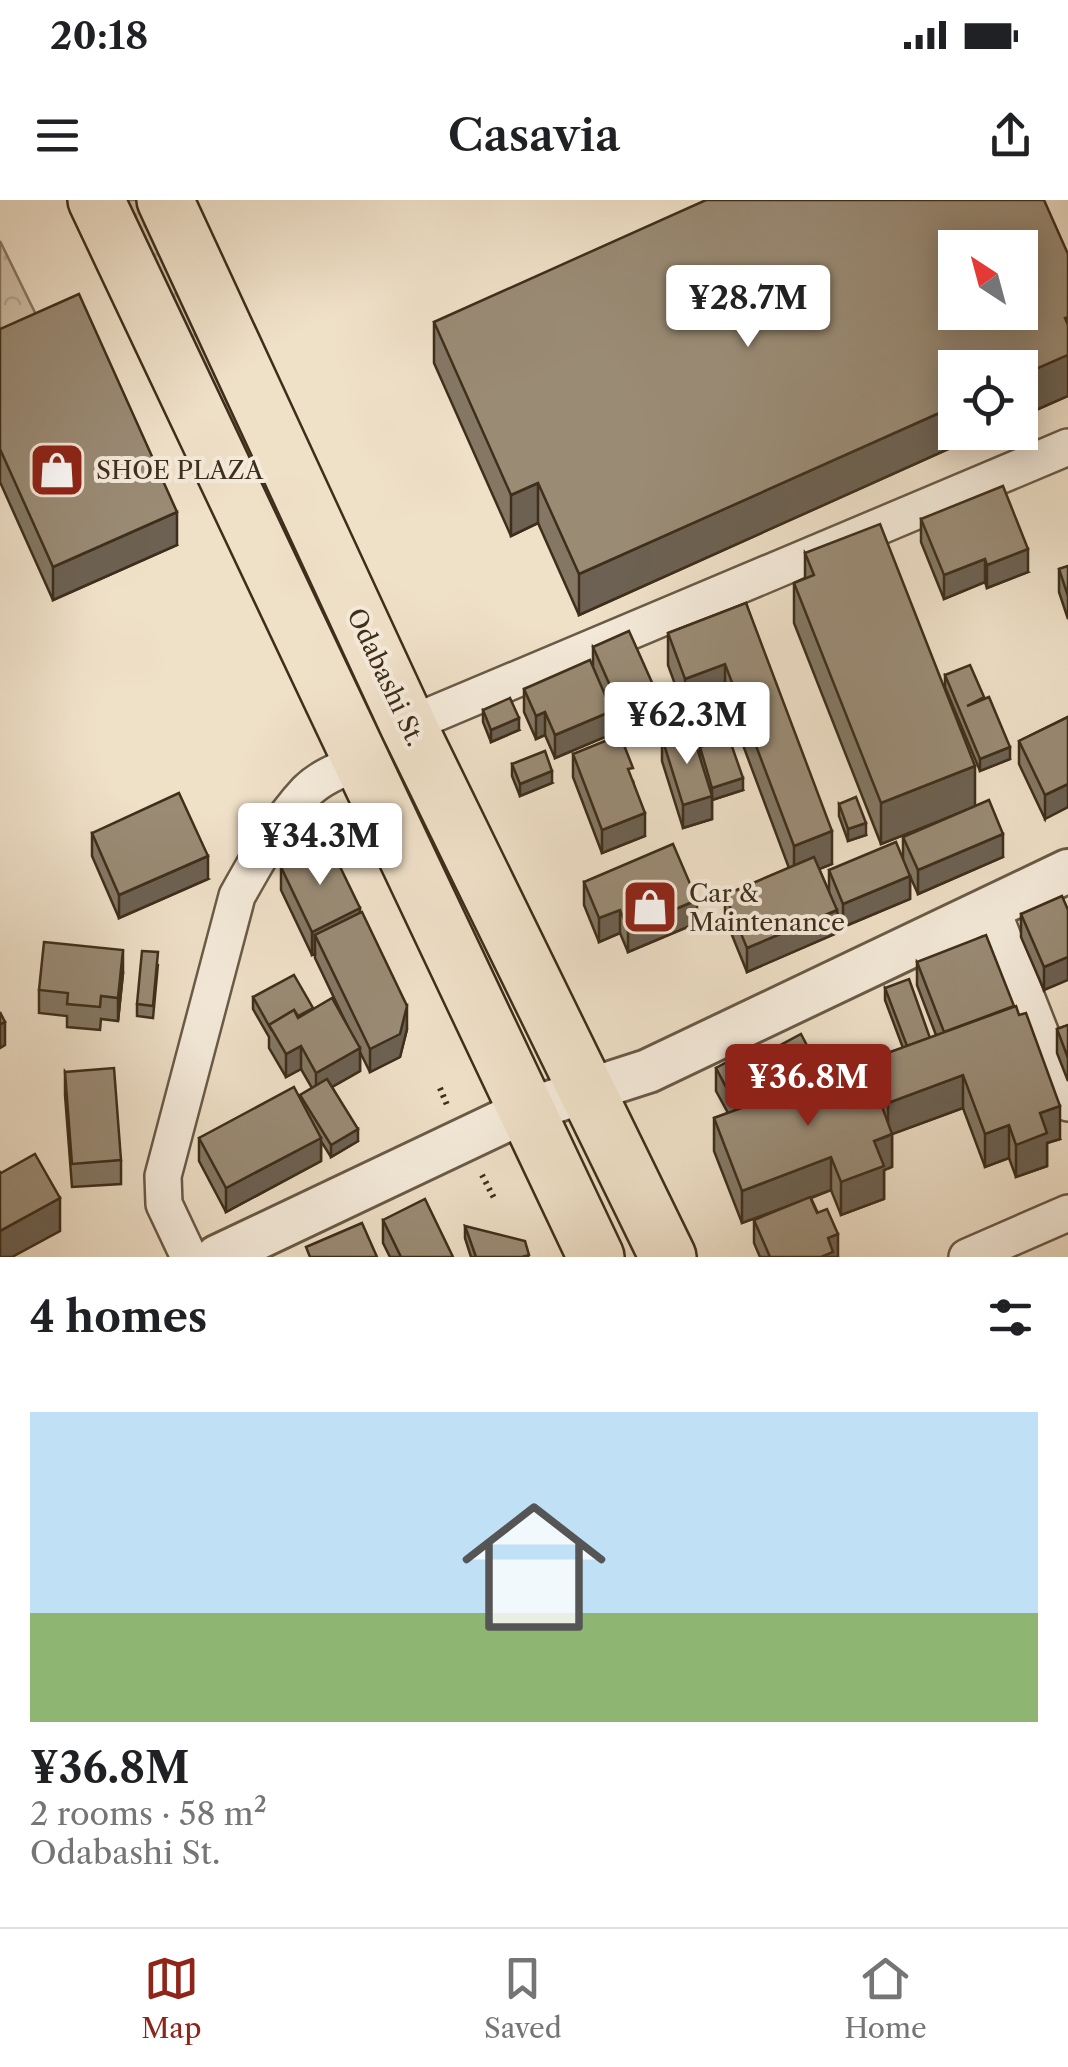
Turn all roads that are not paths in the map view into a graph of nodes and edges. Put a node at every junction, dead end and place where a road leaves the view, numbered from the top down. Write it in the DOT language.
graph roads {
  1 [pos="96,200"];
  2 [pos="165,200"];
  3 [pos="1068,447"];
  4 [pos="408,725"];
  5 [pos="362,761"];
  6 [pos="1068,871"];
  7 [pos="991,907"];
  8 [pos="590,1092"];
  9 [pos="1068,1103"];
  10 [pos="527,1110"];
  11 [pos="1068,1213"];
  12 [pos="188,1257"];
  13 [pos="217,1257"];
  14 [pos="596,1257"];
  15 [pos="668,1257"];
  16 [pos="967,1257"];
  1 -- 5 [label="main road"];
  2 -- 4 [label="main road, Odabashi St."];
  3 -- 4 [label="street"];
  4 -- 8 [label="main road, Odabashi St."];
  5 -- 10 [label="main road"];
  5 -- 12 [label="street"];
  6 -- 7 [label="street"];
  7 -- 8 [label="street"];
  7 -- 9 [label="street"];
  8 -- 10 [label="street"];
  8 -- 15 [label="main road, Odabashi St."];
  10 -- 13 [label="street"];
  10 -- 14 [label="main road"];
  11 -- 16 [label="street"];
}
